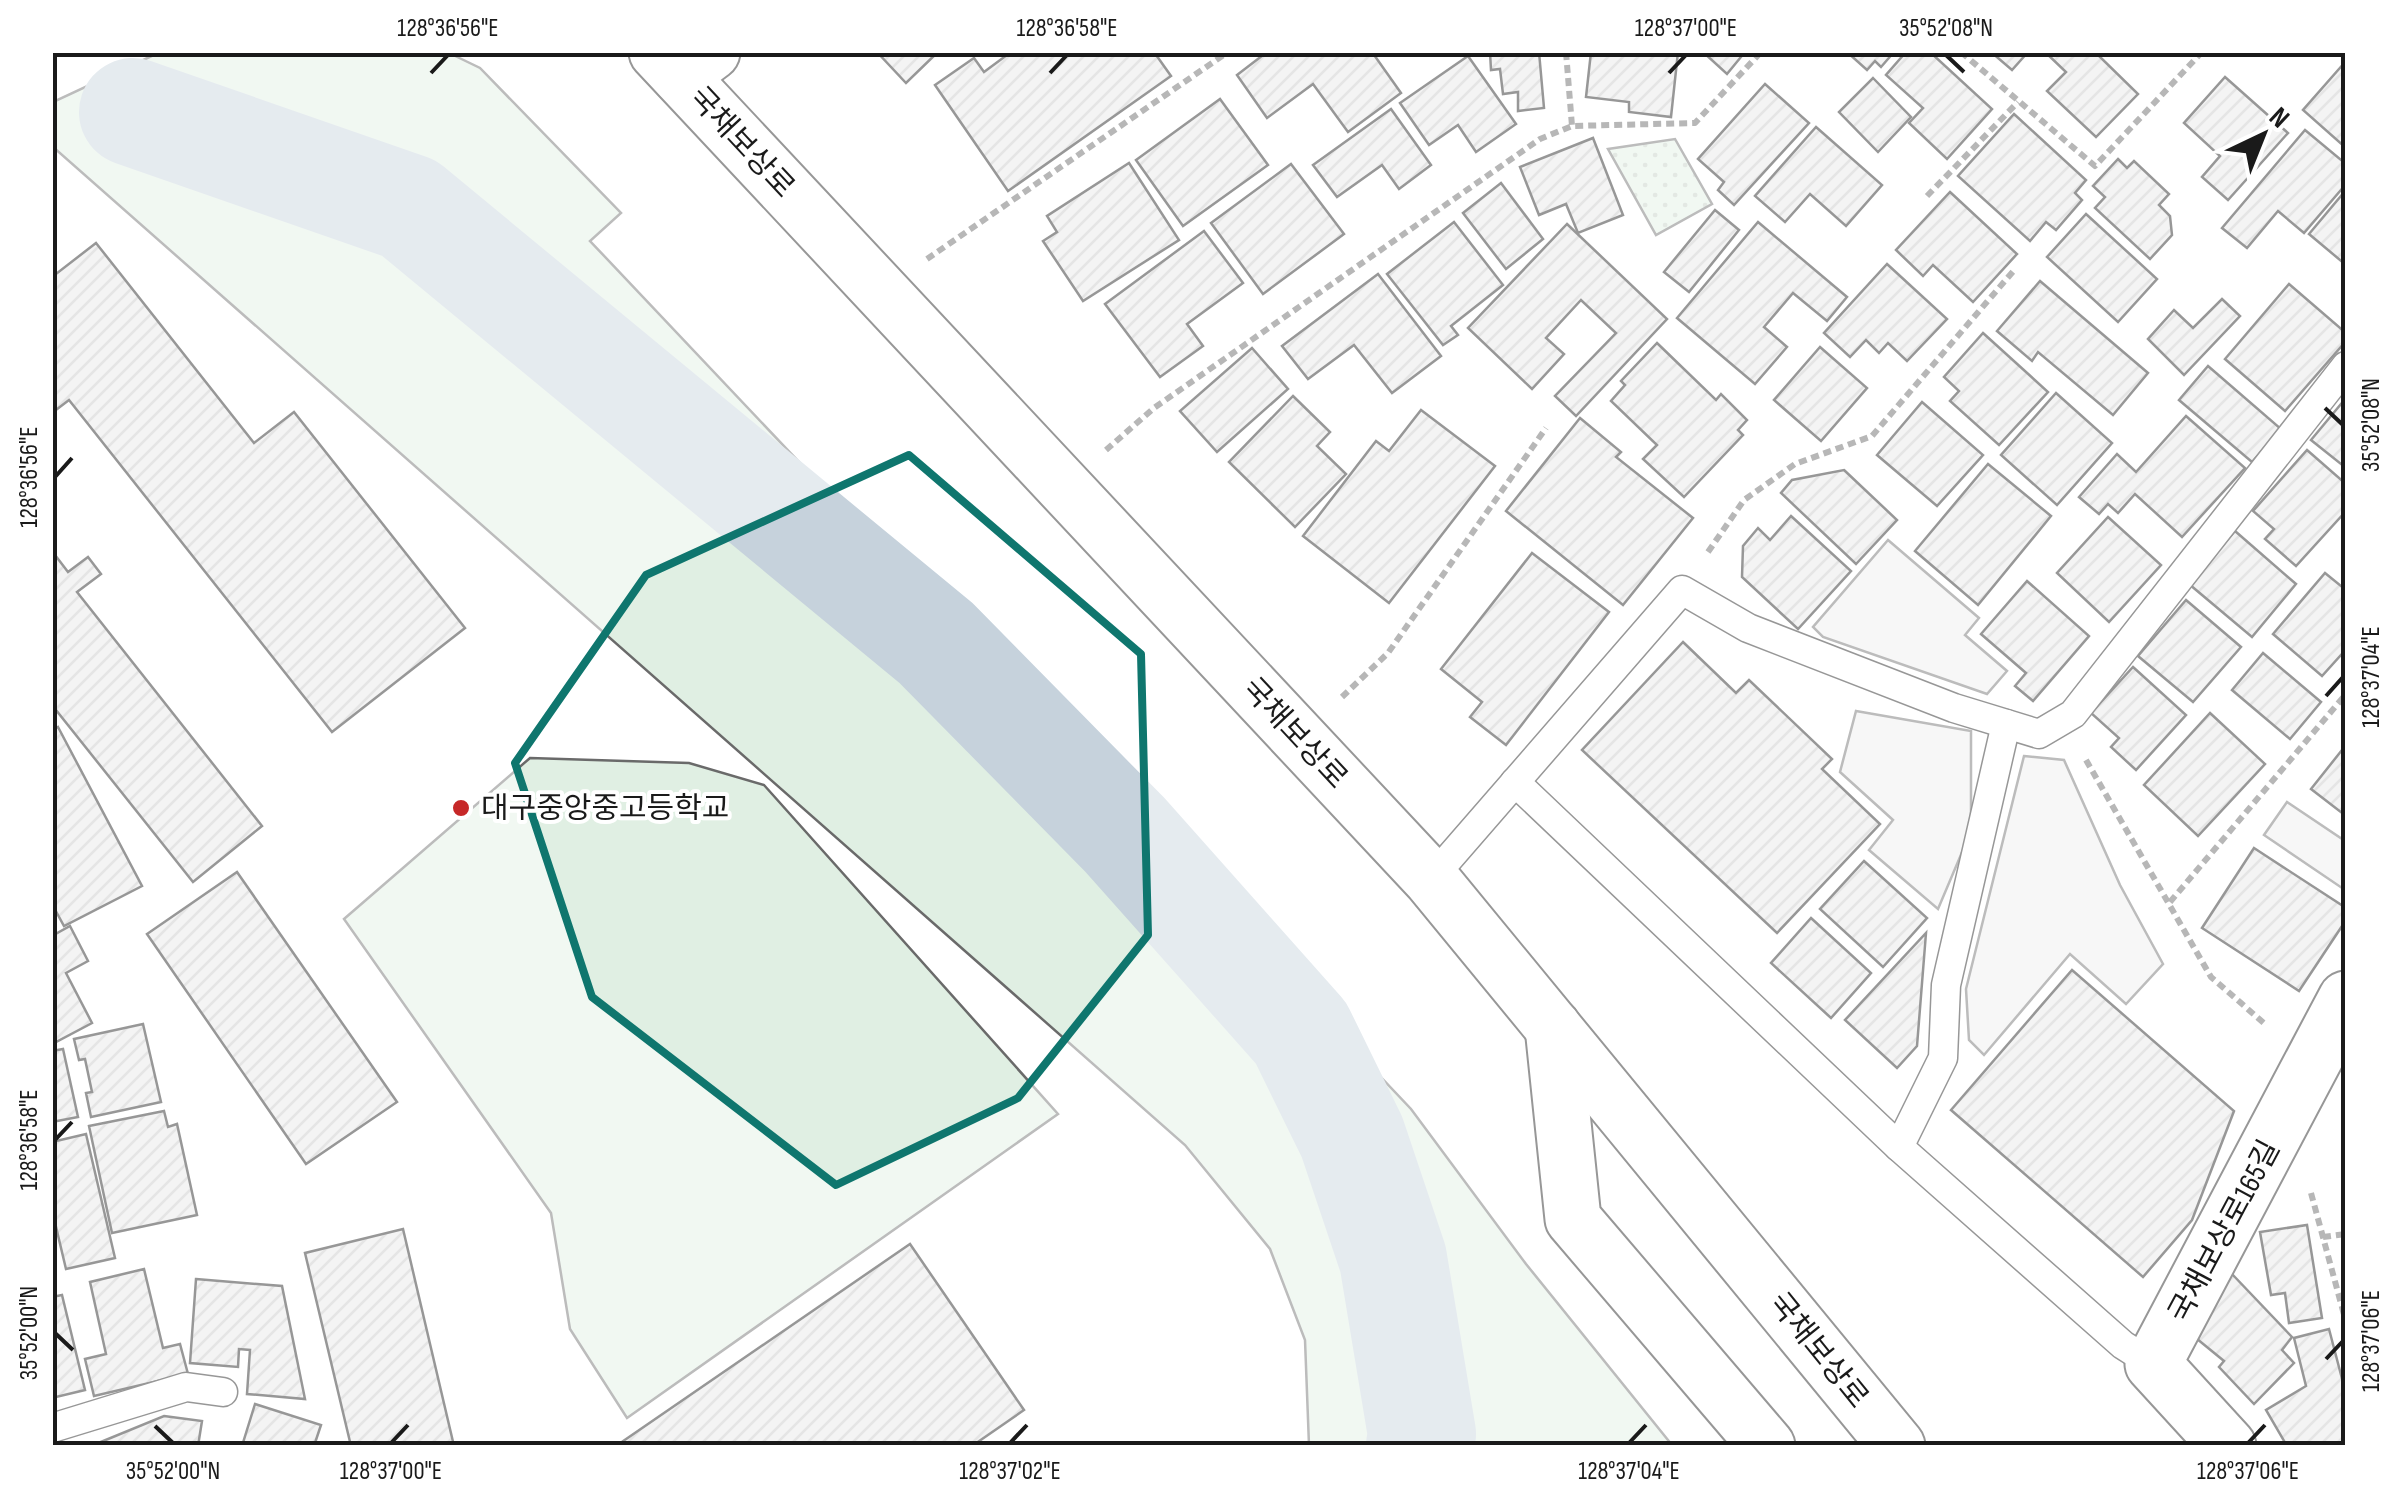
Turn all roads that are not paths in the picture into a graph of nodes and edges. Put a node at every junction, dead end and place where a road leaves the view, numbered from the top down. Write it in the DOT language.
graph roads {
  1 [pos="683,60"];
  2 [pos="2346,366"];
  3 [pos="2006,724"];
  4 [pos="1515,782"];
  5 [pos="1431,879"];
  6 [pos="2346,999"];
  7 [pos="1553,1027"];
  8 [pos="1900,1147"];
  9 [pos="2153,1364"];
  10 [pos="223,1392"];
  11 [pos="52,1428"];
  12 [pos="1767,1446"];
  13 [pos="1897,1446"];
  14 [pos="2228,1446"];
  1 -- 5 [label="main road, 국채보상로"];
  2 -- 3 [label="lane"];
  3 -- 4 [label="lane"];
  3 -- 8 [label="lane"];
  4 -- 5 [label="lane"];
  4 -- 8 [label="lane"];
  5 -- 7 [label="main road, 국채보상로"];
  6 -- 9 [label="main road, 국채보상로165길"];
  7 -- 12 [label="main road"];
  7 -- 13 [label="main road, 국채보상로"];
  8 -- 9 [label="lane"];
  9 -- 14 [label="main road"];
  10 -- 11 [label="lane"];
}
